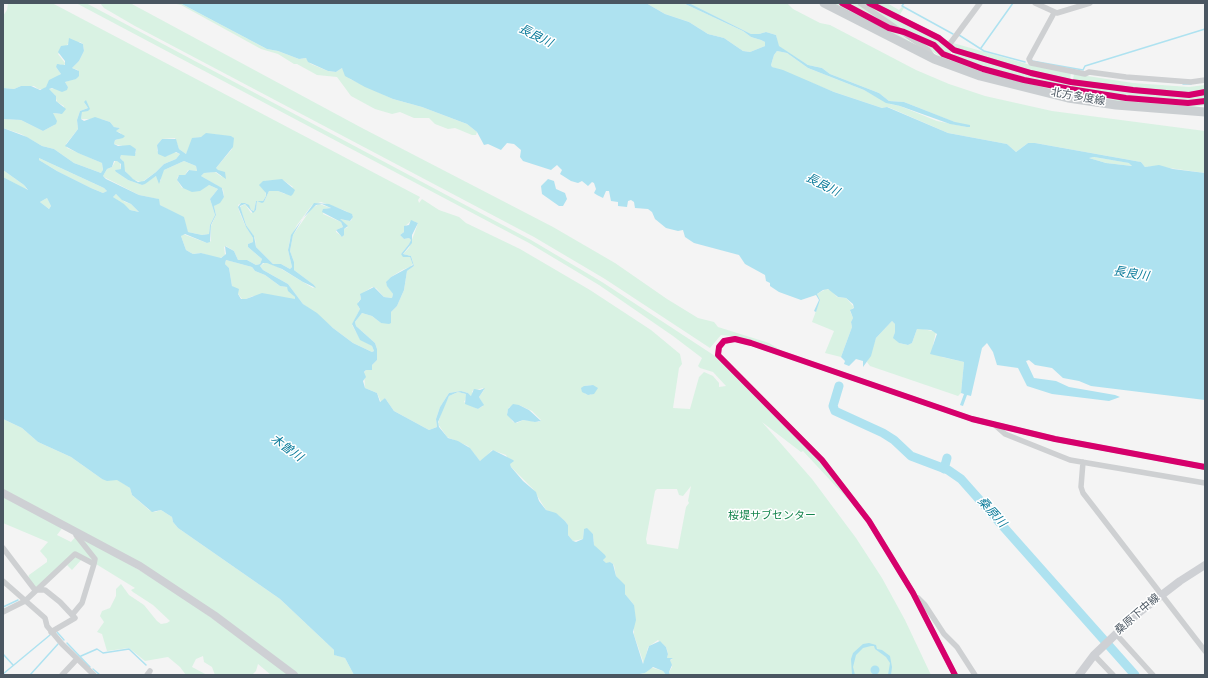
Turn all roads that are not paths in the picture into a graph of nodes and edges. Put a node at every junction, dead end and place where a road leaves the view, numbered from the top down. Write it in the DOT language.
graph roads {
  1 [pos="824,3"];
  2 [pos="860,3"];
  3 [pos="869,3"];
  4 [pos="980,3"];
  5 [pos="1035,3"];
  6 [pos="1090,3"];
  7 [pos="1054,13"];
  8 [pos="949,45"];
  9 [pos="934,59"];
  10 [pos="1205,80"];
  11 [pos="1205,92"];
  12 [pos="1205,107"];
  13 [pos="1191,111"];
  14 [pos="1205,112"];
  15 [pos="994,424"];
  16 [pos="1083,462"];
  17 [pos="1205,467"];
  18 [pos="1205,483"];
  19 [pos="3,493"];
  20 [pos="76,531"];
  21 [pos="4,552"];
  22 [pos="94,564"];
  23 [pos="1205,565"];
  24 [pos="3,581"];
  25 [pos="35,590"];
  26 [pos="914,594"];
  27 [pos="1161,595"];
  28 [pos="25,601"];
  29 [pos="3,612"];
  30 [pos="72,615"];
  31 [pos="51,632"];
  32 [pos="1115,635"];
  33 [pos="1205,651"];
  34 [pos="1096,654"];
  35 [pos="76,659"];
  36 [pos="62,675"];
  37 [pos="94,675"];
  38 [pos="294,675"];
  39 [pos="955,675"];
  40 [pos="975,675"];
  41 [pos="1079,675"];
  42 [pos="1113,675"];
  43 [pos="1153,675"];
  1 -- 9 [label="main road, 北方多度線"];
  2 -- 9 [label="street"];
  3 -- 8 [label="street"];
  4 -- 8 [label="street"];
  5 -- 7 [label="street"];
  6 -- 7 [label="street"];
  7 -- 10 [label="street"];
  8 -- 11 [label="street"];
  9 -- 13 [label="main road, 北方多度線"];
  12 -- 13 [label="street"];
  13 -- 14 [label="main road, 北方多度線"];
  15 -- 16 [label="street"];
  15 -- 17 [label="street"];
  15 -- 26 [label="street"];
  16 -- 18 [label="street"];
  16 -- 27 [label="street"];
  19 -- 20 [label="street"];
  20 -- 22 [label="street"];
  20 -- 38 [label="street"];
  21 -- 25 [label="street"];
  22 -- 25 [label="street"];
  22 -- 30 [label="street"];
  23 -- 27 [label="street, 桑原下中線"];
  24 -- 28 [label="street"];
  25 -- 28 [label="street"];
  25 -- 30 [label="street"];
  26 -- 39 [label="street"];
  26 -- 40 [label="street"];
  27 -- 32 [label="street, 桑原下中線"];
  27 -- 33 [label="street"];
  28 -- 29 [label="street"];
  28 -- 31 [label="street"];
  30 -- 31 [label="street"];
  31 -- 35 [label="street"];
  32 -- 34 [label="street, 桑原下中線"];
  32 -- 43 [label="street"];
  34 -- 41 [label="street, 桑原下中線"];
  34 -- 42 [label="street"];
  35 -- 36 [label="street"];
  35 -- 37 [label="street"];
}
